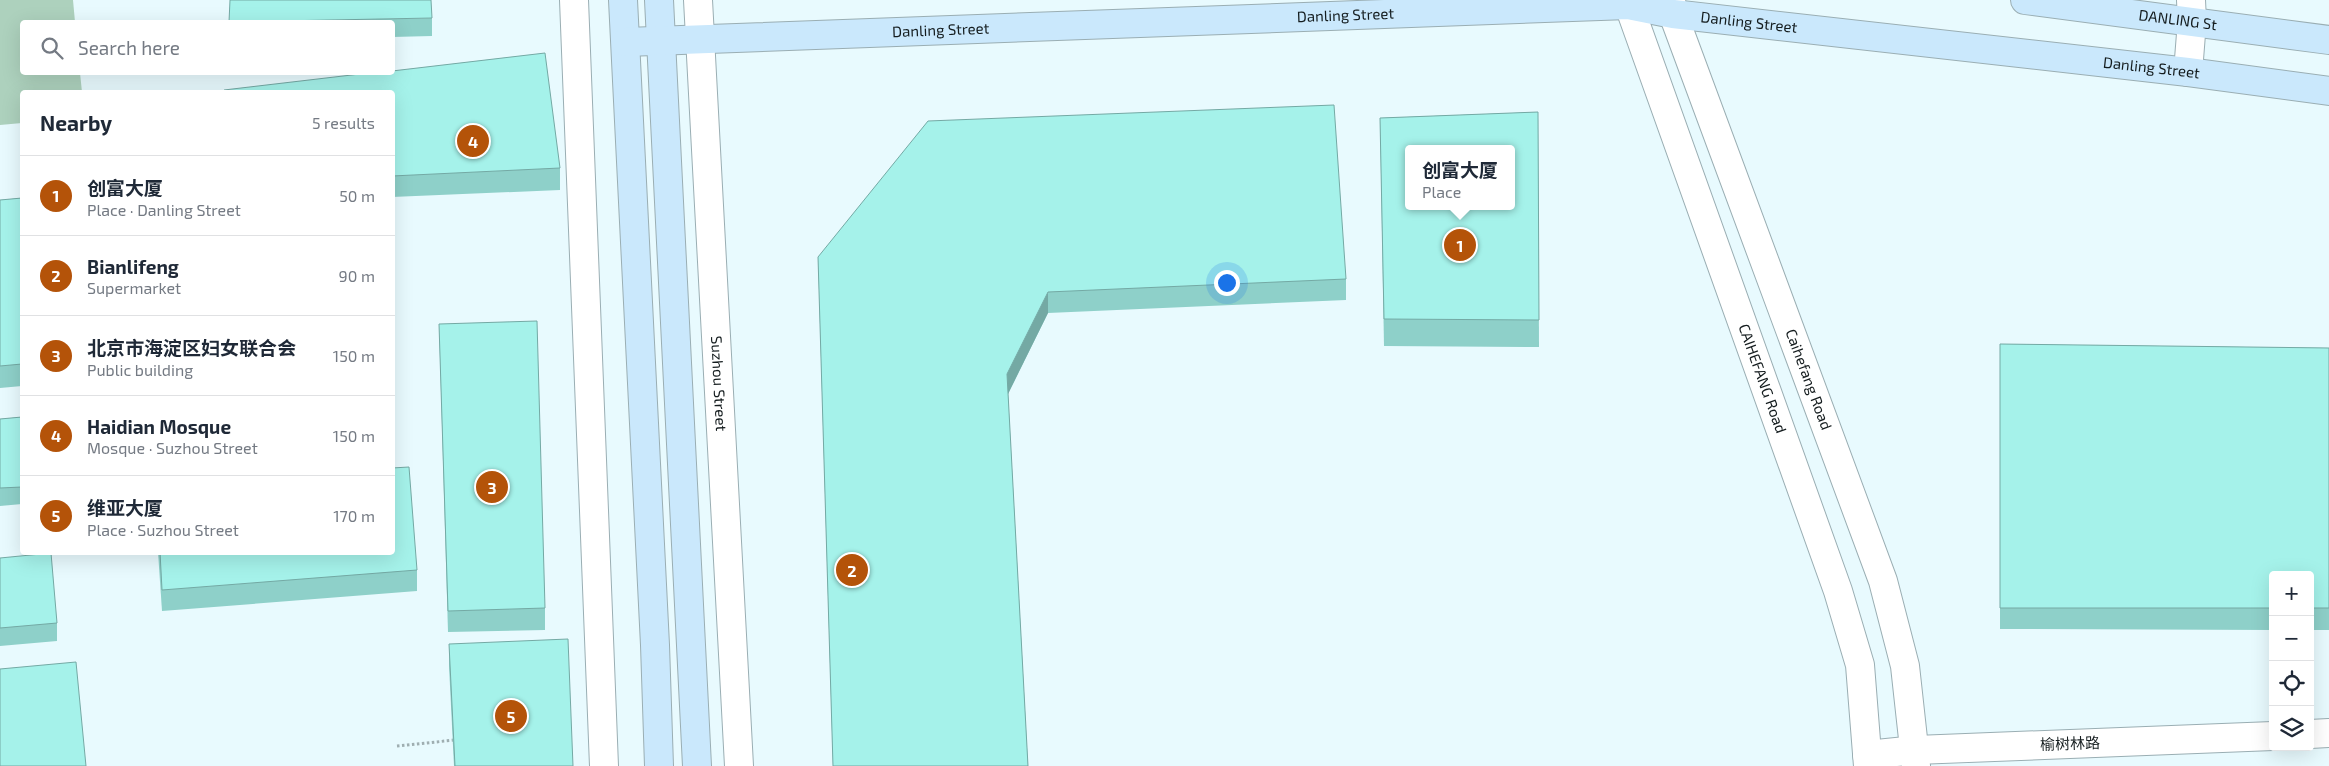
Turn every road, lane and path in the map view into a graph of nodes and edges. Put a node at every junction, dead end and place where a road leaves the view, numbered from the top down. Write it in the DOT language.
graph roads {
  1 [pos="574,0"];
  2 [pos="623,0"];
  3 [pos="659,0"];
  4 [pos="698,0"];
  5 [pos="2025,0"];
  6 [pos="1627,2"];
  7 [pos="1672,7"];
  8 [pos="2192,10"];
  9 [pos="700,39"];
  10 [pos="2329,40"];
  11 [pos="661,41"];
  12 [pos="626,42"];
  13 [pos="2188,72"];
  14 [pos="2329,91"];
  15 [pos="2329,733"];
  16 [pos="2314,734"];
  17 [pos="2269,736"];
  18 [pos="456,740"];
  19 [pos="397,746"];
  20 [pos="1916,758"];
  21 [pos="1868,760"];
  22 [pos="604,766"];
  23 [pos="659,766"];
  24 [pos="697,766"];
  25 [pos="739,766"];
  1 -- 22 [label="street"];
  2 -- 12 [label="main road"];
  3 -- 11 [label="main road"];
  4 -- 9 [label="street, Suzhou Street"];
  5 -- 8 [label="main road, DANLING St"];
  6 -- 7 [label="main road, Danling Street"];
  6 -- 9 [label="main road, Danling Street"];
  6 -- 21 [label="street, CAIHEFANG Road"];
  7 -- 13 [label="main road, Danling Street"];
  7 -- 20 [label="street, Caihefang Road"];
  8 -- 10 [label="main road, DANLING St"];
  8 -- 13 [label="street"];
  9 -- 11 [label="main road, Danling Street"];
  9 -- 25 [label="street, Suzhou Street"];
  11 -- 12 [label="main road, Danling Street"];
  11 -- 24 [label="main road"];
  12 -- 23 [label="main road"];
  13 -- 14 [label="main road, Danling Street"];
  15 -- 16 [label="street"];
  17 -- 20 [label="street, 榆树林路"];
  18 -- 19 [label="path"];
  20 -- 21 [label="street, 榆树林路"];
}
